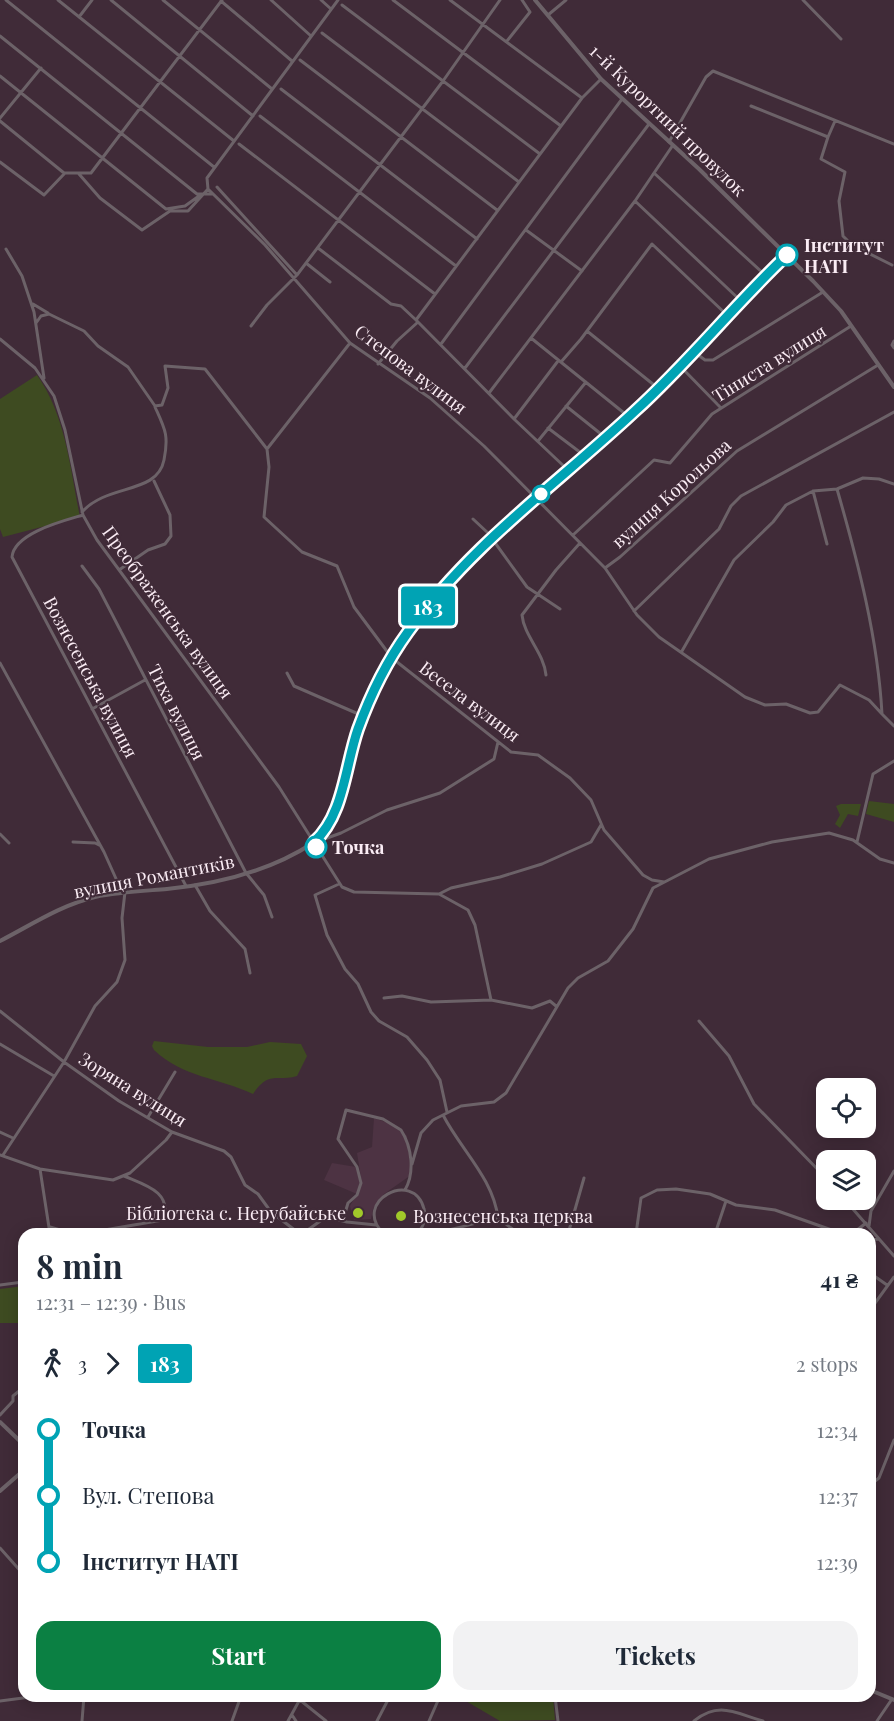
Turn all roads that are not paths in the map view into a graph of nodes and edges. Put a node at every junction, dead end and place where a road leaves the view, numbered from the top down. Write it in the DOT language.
graph roads {
  1 [pos="6,0"];
  2 [pos="58,0"];
  3 [pos="92,0"];
  4 [pos="111,0"];
  5 [pos="163,0"];
  6 [pos="216,0"];
  7 [pos="271,0"];
  8 [pos="321,0"];
  9 [pos="338,0"];
  10 [pos="393,0"];
  11 [pos="450,0"];
  12 [pos="500,0"];
  13 [pos="522,0"];
  14 [pos="535,0"];
  15 [pos="566,0"];
  16 [pos="803,0"];
  17 [pos="221,1"];
  18 [pos="399,2"];
  19 [pos="342,4"];
  20 [pos="331,9"];
  21 [pos="548,15"];
  22 [pos="79,17"];
  23 [pos="482,24"];
  24 [pos="200,29"];
  25 [pos="322,33"];
  26 [pos="0,36"];
  27 [pos="311,36"];
  28 [pos="841,39"];
  29 [pos="506,41"];
  30 [pos="463,53"];
  31 [pos="180,56"];
  32 [pos="300,60"];
  33 [pos="292,62"];
  34 [pos="41,68"];
  35 [pos="0,76"];
  36 [pos="601,79"];
  37 [pos="443,81"];
  38 [pos="160,82"];
  39 [pos="272,89"];
  40 [pos="281,89"];
  41 [pos="21,92"];
  42 [pos="582,98"];
  43 [pos="622,99"];
  44 [pos="751,106"];
  45 [pos="141,109"];
  46 [pos="422,109"];
  47 [pos="253,116"];
  48 [pos="260,116"];
  49 [pos="0,119"];
  50 [pos="835,121"];
  51 [pos="650,124"];
  52 [pos="561,126"];
  53 [pos="122,134"];
  54 [pos="401,137"];
  55 [pos="828,137"];
  56 [pos="234,141"];
  57 [pos="671,143"];
  58 [pos="239,144"];
  59 [pos="894,144"];
  60 [pos="540,154"];
  61 [pos="102,159"];
  62 [pos="0,162"];
  63 [pos="380,165"];
  64 [pos="214,167"];
  65 [pos="654,172"];
  66 [pos="64,173"];
  67 [pos="79,174"];
  68 [pos="519,182"];
  69 [pos="217,187"];
  70 [pos="208,189"];
  71 [pos="360,192"];
  72 [pos="215,194"];
  73 [pos="201,195"];
  74 [pos="635,201"];
  75 [pos="498,210"];
  76 [pos="338,220"];
  77 [pos="526,230"];
  78 [pos="477,238"];
  79 [pos="318,248"];
  80 [pos="6,249"];
  81 [pos="553,250"];
  82 [pos="787,255"];
  83 [pos="306,263"];
  84 [pos="892,265"];
  85 [pos="456,267"];
  86 [pos="582,271"];
  87 [pos="297,275"];
  88 [pos="765,275"];
  89 [pos="293,279"];
  90 [pos="330,282"];
  91 [pos="823,292"];
  92 [pos="435,294"];
  93 [pos="741,301"];
  94 [pos="31,303"];
  95 [pos="49,314"];
  96 [pos="728,316"];
  97 [pos="417,321"];
  98 [pos="36,323"];
  99 [pos="251,326"];
  100 [pos="851,326"];
  101 [pos="587,331"];
  102 [pos="531,338"];
  103 [pos="0,339"];
  104 [pos="350,343"];
  105 [pos="441,344"];
  106 [pos="694,352"];
  107 [pos="560,361"];
  108 [pos="378,363"];
  109 [pos="878,365"];
  110 [pos="681,367"];
  111 [pos="465,368"];
  112 [pos="44,378"];
  113 [pos="586,382"];
  114 [pos="894,387"];
  115 [pos="659,389"];
  116 [pos="489,393"];
  117 [pos="155,406"];
  118 [pos="566,406"];
  119 [pos="721,408"];
  120 [pos="894,412"];
  121 [pos="629,417"];
  122 [pos="514,419"];
  123 [pos="548,428"];
  124 [pos="606,438"];
  125 [pos="537,441"];
  126 [pos="267,449"];
  127 [pos="585,456"];
  128 [pos="569,471"];
  129 [pos="154,480"];
  130 [pos="894,484"];
  131 [pos="837,489"];
  132 [pos="813,491"];
  133 [pos="536,499"];
  134 [pos="82,514"];
  135 [pos="473,519"];
  136 [pos="573,535"];
  137 [pos="490,538"];
  138 [pos="580,543"];
  139 [pos="827,544"];
  140 [pos="82,566"];
  141 [pos="604,568"];
  142 [pos="119,570"];
  143 [pos="536,594"];
  144 [pos="560,609"];
  145 [pos="634,611"];
  146 [pos="682,651"];
  147 [pos="392,658"];
  148 [pos="0,663"];
  149 [pos="287,674"];
  150 [pos="546,675"];
  151 [pos="145,680"];
  152 [pos="92,710"];
  153 [pos="882,714"];
  154 [pos="363,716"];
  155 [pos="894,726"];
  156 [pos="498,741"];
  157 [pos="894,761"];
  158 [pos="601,825"];
  159 [pos="0,834"];
  160 [pos="73,842"];
  161 [pos="314,842"];
  162 [pos="856,842"];
  163 [pos="9,843"];
  164 [pos="100,846"];
  165 [pos="894,862"];
  166 [pos="246,873"];
  167 [pos="652,880"];
  168 [pos="664,882"];
  169 [pos="195,885"];
  170 [pos="339,885"];
  171 [pos="186,886"];
  172 [pos="653,888"];
  173 [pos="123,892"];
  174 [pos="440,894"];
  175 [pos="272,917"];
  176 [pos="0,941"];
  177 [pos="250,973"];
  178 [pos="384,998"];
  179 [pos="491,1000"];
  180 [pos="556,1006"];
  181 [pos="0,1011"];
  182 [pos="699,1021"];
  183 [pos="0,1044"];
  184 [pos="64,1062"];
  185 [pos="175,1072"];
  186 [pos="54,1076"];
  187 [pos="447,1112"];
  188 [pos="442,1115"];
  189 [pos="148,1118"];
  190 [pos="0,1132"];
  191 [pos="172,1132"];
  192 [pos="13,1138"];
  193 [pos="1,1155"];
  194 [pos="411,1164"];
  195 [pos="816,1168"];
  196 [pos="40,1169"];
  197 [pos="894,1171"];
  198 [pos="124,1176"];
  199 [pos="584,1178"];
  200 [pos="405,1190"];
  201 [pos="726,1201"];
  202 [pos="855,1210"];
  203 [pos="346,1213"];
  204 [pos="498,1218"];
  205 [pos="343,1220"];
  206 [pos="351,1221"];
  207 [pos="423,1224"];
  208 [pos="867,1224"];
  209 [pos="376,1225"];
  210 [pos="49,1227"];
  211 [pos="53,1228"];
  212 [pos="116,1228"];
  213 [pos="293,1228"];
  214 [pos="309,1228"];
  215 [pos="378,1228"];
  216 [pos="420,1228"];
  217 [pos="423,1228"];
  218 [pos="456,1228"];
  219 [pos="511,1228"];
  220 [pos="570,1228"];
  221 [pos="637,1228"];
  222 [pos="717,1228"];
  223 [pos="826,1228"];
  224 [pos="861,1228"];
  225 [pos="870,1228"];
  226 [pos="876,1235"];
  227 [pos="879,1239"];
  228 [pos="894,1256"];
  229 [pos="876,1277"];
  230 [pos="894,1277"];
  231 [pos="18,1283"];
  232 [pos="0,1285"];
  233 [pos="887,1285"];
  234 [pos="876,1301"];
  235 [pos="18,1392"];
  236 [pos="0,1415"];
  237 [pos="0,1422"];
  238 [pos="18,1439"];
  239 [pos="894,1440"];
  240 [pos="18,1475"];
  241 [pos="876,1480"];
  242 [pos="0,1491"];
  243 [pos="0,1548"];
  244 [pos="18,1568"];
  245 [pos="876,1692"];
  246 [pos="18,1699"];
  247 [pos="893,1699"];
  248 [pos="0,1701"];
  249 [pos="84,1702"];
  250 [pos="239,1702"];
  251 [pos="298,1702"];
  252 [pos="300,1702"];
  253 [pos="387,1702"];
  254 [pos="437,1702"];
  255 [pos="556,1702"];
  256 [pos="292,1715"];
  257 [pos="82,1721"];
  258 [pos="232,1721"];
  259 [pos="288,1721"];
  260 [pos="296,1721"];
  261 [pos="326,1721"];
  262 [pos="377,1721"];
  263 [pos="429,1721"];
  264 [pos="558,1721"];
  265 [pos="694,1721"];
  266 [pos="763,1721"];
  267 [pos="877,1721"];
  1 -- 45 [label="street"];
  2 -- 22 [label="street"];
  3 -- 22 [label="street"];
  4 -- 31 [label="street"];
  5 -- 24 [label="street"];
  6 -- 17 [label="street"];
  7 -- 27 [label="street"];
  8 -- 20 [label="street"];
  9 -- 20 [label="street"];
  10 -- 18 [label="street"];
  11 -- 23 [label="street"];
  12 -- 23 [label="street"];
  13 -- 29 [label="street"];
  14 -- 21 [label="street, 1-й Курортний провулок"];
  15 -- 21 [label="street"];
  16 -- 28 [label="street"];
  17 -- 24 [label="street"];
  17 -- 33 [label="street"];
  18 -- 30 [label="street"];
  19 -- 37 [label="street"];
  20 -- 27 [label="street"];
  21 -- 36 [label="street, 1-й Курортний провулок"];
  22 -- 38 [label="street"];
  23 -- 29 [label="street"];
  23 -- 30 [label="street"];
  24 -- 31 [label="street"];
  24 -- 39 [label="street"];
  25 -- 46 [label="street"];
  26 -- 34 [label="street"];
  27 -- 33 [label="street"];
  29 -- 42 [label="street"];
  30 -- 37 [label="street"];
  30 -- 52 [label="street"];
  31 -- 38 [label="street"];
  31 -- 47 [label="street"];
  32 -- 54 [label="street"];
  33 -- 39 [label="street"];
  34 -- 41 [label="street"];
  34 -- 53 [label="street"];
  35 -- 41 [label="street"];
  36 -- 42 [label="street"];
  36 -- 43 [label="street, 1-й Курортний провулок"];
  37 -- 46 [label="street"];
  37 -- 60 [label="street"];
  38 -- 45 [label="street"];
  38 -- 56 [label="street"];
  39 -- 47 [label="street"];
  40 -- 63 [label="street"];
  41 -- 49 [label="street"];
  41 -- 61 [label="street"];
  42 -- 52 [label="street"];
  43 -- 51 [label="street, 1-й Курортний провулок"];
  43 -- 77 [label="street"];
  44 -- 55 [label="street"];
  45 -- 53 [label="street"];
  45 -- 64 [label="street"];
  46 -- 54 [label="street"];
  46 -- 68 [label="street"];
  47 -- 56 [label="street"];
  48 -- 71 [label="street"];
  49 -- 66 [label="street"];
  50 -- 55 [label="street"];
  50 -- 57 [label="street"];
  50 -- 59 [label="street"];
  51 -- 57 [label="street, 1-й Курортний провулок"];
  51 -- 81 [label="street"];
  52 -- 60 [label="street"];
  53 -- 61 [label="street"];
  53 -- 73 [label="street"];
  54 -- 63 [label="street"];
  54 -- 75 [label="street"];
  55 -- 84 [label="street"];
  56 -- 64 [label="street"];
  57 -- 65 [label="street"];
  57 -- 82 [label="street, 1-й Курортний провулок"];
  58 -- 76 [label="street"];
  60 -- 68 [label="street"];
  61 -- 67 [label="street"];
  61 -- 73 [label="street"];
  62 -- 66 [label="street"];
  63 -- 71 [label="street"];
  63 -- 78 [label="street"];
  64 -- 70 [label="street"];
  65 -- 74 [label="street"];
  65 -- 88 [label="street"];
  66 -- 67 [label="street"];
  67 -- 73 [label="street"];
  68 -- 75 [label="street"];
  69 -- 87 [label="street"];
  70 -- 72 [label="street, Степова вулиця"];
  70 -- 73 [label="street"];
  71 -- 76 [label="street"];
  71 -- 85 [label="street"];
  72 -- 73 [label="street"];
  72 -- 89 [label="street, Степова вулиця"];
  74 -- 86 [label="street"];
  74 -- 93 [label="street"];
  75 -- 78 [label="street"];
  76 -- 79 [label="street"];
  76 -- 92 [label="street"];
  77 -- 81 [label="street"];
  77 -- 105 [label="street"];
  78 -- 85 [label="street"];
  79 -- 83 [label="street"];
  79 -- 97 [label="street"];
  80 -- 94 [label="street, Преображенська вулиця"];
  81 -- 86 [label="street"];
  81 -- 111 [label="street"];
  82 -- 88 [label="street"];
  82 -- 91 [label="street, 1-й Курортний провулок"];
  83 -- 87 [label="street"];
  83 -- 90 [label="street"];
  85 -- 92 [label="street"];
  86 -- 102 [label="street"];
  87 -- 89 [label="street"];
  88 -- 93 [label="street"];
  89 -- 99 [label="street"];
  89 -- 104 [label="street, Степова вулиця"];
  91 -- 100 [label="street, 1-й Курортний провулок"];
  91 -- 106 [label="street"];
  92 -- 97 [label="street"];
  93 -- 96 [label="street"];
  94 -- 95 [label="street"];
  94 -- 98 [label="street, Преображенська вулиця"];
  95 -- 98 [label="street"];
  95 -- 117 [label="street"];
  96 -- 101 [label="street"];
  96 -- 106 [label="street"];
  97 -- 105 [label="street"];
  97 -- 108 [label="street"];
  98 -- 112 [label="street, Преображенська вулиця"];
  100 -- 109 [label="street, 1-й Курортний провулок"];
  100 -- 119 [label="street, Тіниста вулиця"];
  101 -- 107 [label="street"];
  101 -- 115 [label="street"];
  102 -- 107 [label="street"];
  102 -- 116 [label="street"];
  103 -- 112 [label="street, Преображенська вулиця"];
  104 -- 108 [label="street, Степова вулиця"];
  104 -- 126 [label="street"];
  105 -- 111 [label="street"];
  106 -- 110 [label="street"];
  107 -- 113 [label="street"];
  107 -- 122 [label="street"];
  108 -- 133 [label="street, Степова вулиця"];
  109 -- 114 [label="street, 1-й Курортний провулок"];
  109 -- 141 [label="street, вулиця Корольова"];
  110 -- 115 [label="street"];
  110 -- 119 [label="street"];
  111 -- 116 [label="street"];
  112 -- 134 [label="street, Преображенська вулиця"];
  113 -- 118 [label="street"];
  113 -- 121 [label="street"];
  115 -- 121 [label="street"];
  116 -- 122 [label="street"];
  117 -- 126 [label="street"];
  117 -- 129 [label="street"];
  118 -- 123 [label="street"];
  118 -- 124 [label="street"];
  119 -- 136 [label="street, Тіниста вулиця"];
  120 -- 145 [label="street"];
  121 -- 124 [label="street"];
  122 -- 125 [label="street"];
  123 -- 125 [label="street"];
  123 -- 127 [label="street"];
  124 -- 127 [label="street"];
  125 -- 128 [label="street"];
  126 -- 147 [label="street, Весела вулиця"];
  127 -- 128 [label="street"];
  128 -- 133 [label="street"];
  129 -- 134 [label="street"];
  129 -- 142 [label="street"];
  130 -- 131 [label="street"];
  131 -- 132 [label="street"];
  131 -- 153 [label="street"];
  132 -- 139 [label="street"];
  132 -- 146 [label="street"];
  133 -- 136 [label="street, Степова вулиця"];
  133 -- 137 [label="street"];
  134 -- 142 [label="street, Преображенська вулиця"];
  134 -- 152 [label="street, Вознесенська вулиця"];
  135 -- 137 [label="street"];
  136 -- 138 [label="street, Степова вулиця"];
  137 -- 143 [label="street"];
  137 -- 147 [label="street"];
  138 -- 141 [label="street, Степова вулиця"];
  138 -- 143 [label="street"];
  140 -- 151 [label="street, Тиха вулиця"];
  141 -- 145 [label="street, Степова вулиця"];
  142 -- 161 [label="street, Преображенська вулиця"];
  143 -- 144 [label="street"];
  143 -- 150 [label="street"];
  145 -- 146 [label="street, Степова вулиця"];
  146 -- 153 [label="street, Степова вулиця"];
  147 -- 154 [label="street"];
  147 -- 156 [label="street, Весела вулиця"];
  148 -- 164 [label="street"];
  149 -- 154 [label="street"];
  151 -- 152 [label="street"];
  151 -- 166 [label="street, Тиха вулиця"];
  152 -- 171 [label="street, Вознесенська вулиця"];
  153 -- 155 [label="street"];
  154 -- 161 [label="street"];
  156 -- 158 [label="street, Весела вулиця"];
  156 -- 161 [label="street"];
  157 -- 162 [label="street"];
  158 -- 167 [label="street, Весела вулиця"];
  158 -- 174 [label="street"];
  159 -- 163 [label="street"];
  160 -- 164 [label="street"];
  161 -- 166 [label="street, вулиця Романтиків"];
  161 -- 170 [label="street, Преображенська вулиця"];
  162 -- 165 [label="street"];
  162 -- 168 [label="street"];
  164 -- 173 [label="street"];
  166 -- 169 [label="street, вулиця Романтиків"];
  166 -- 175 [label="street, Тиха вулиця"];
  167 -- 168 [label="street"];
  167 -- 172 [label="street"];
  168 -- 172 [label="street"];
  169 -- 171 [label="street, вулиця Романтиків"];
  169 -- 177 [label="street"];
  170 -- 174 [label="street"];
  170 -- 187 [label="street"];
  171 -- 173 [label="street, вулиця Романтиків"];
  172 -- 180 [label="street"];
  173 -- 176 [label="street, вулиця Романтиків"];
  173 -- 184 [label="street"];
  174 -- 179 [label="street"];
  178 -- 179 [label="street"];
  179 -- 180 [label="street"];
  180 -- 187 [label="street"];
  181 -- 184 [label="street, Зоряна вулиця"];
  182 -- 195 [label="street"];
  183 -- 186 [label="street"];
  184 -- 186 [label="street"];
  184 -- 189 [label="street, Зоряна вулиця"];
  185 -- 189 [label="street"];
  186 -- 192 [label="street"];
  187 -- 188 [label="street"];
  188 -- 194 [label="street"];
  188 -- 204 [label="street"];
  189 -- 191 [label="street, Зоряна вулиця"];
  190 -- 192 [label="street"];
  191 -- 198 [label="street"];
  191 -- 213 [label="street, Зоряна вулиця"];
  192 -- 193 [label="street"];
  193 -- 196 [label="street"];
  194 -- 200 [label="street"];
  194 -- 203 [label="street"];
  196 -- 198 [label="street"];
  196 -- 210 [label="street"];
  197 -- 208 [label="street"];
  198 -- 212 [label="street"];
  199 -- 220 [label="street"];
  200 -- 207 [label="street"];
  200 -- 209 [label="street"];
  201 -- 221 [label="street"];
  201 -- 222 [label="street"];
  201 -- 223 [label="street"];
  202 -- 208 [label="street"];
  203 -- 205 [label="street"];
  203 -- 206 [label="street"];
  204 -- 218 [label="street"];
  204 -- 219 [label="street"];
  205 -- 206 [label="street"];
  205 -- 214 [label="street"];
  206 -- 209 [label="street"];
  207 -- 216 [label="street"];
  207 -- 217 [label="street"];
  208 -- 224 [label="street"];
  208 -- 225 [label="street"];
  209 -- 215 [label="street"];
  210 -- 211 [label="street"];
  226 -- 227 [label="street"];
  227 -- 228 [label="street"];
  229 -- 233 [label="street"];
  230 -- 233 [label="street"];
  231 -- 232 [label="street"];
  233 -- 234 [label="street"];
  235 -- 236 [label="street"];
  237 -- 238 [label="street"];
  239 -- 241 [label="street"];
  240 -- 242 [label="street"];
  243 -- 244 [label="street"];
  245 -- 247 [label="street"];
  246 -- 248 [label="street"];
  247 -- 267 [label="street"];
  249 -- 257 [label="street"];
  250 -- 258 [label="street"];
  251 -- 256 [label="street"];
  252 -- 261 [label="street"];
  253 -- 262 [label="street"];
  254 -- 263 [label="street"];
  255 -- 264 [label="street"];
  256 -- 259 [label="street"];
  256 -- 260 [label="street"];
  265 -- 266 [label="street"];
}
